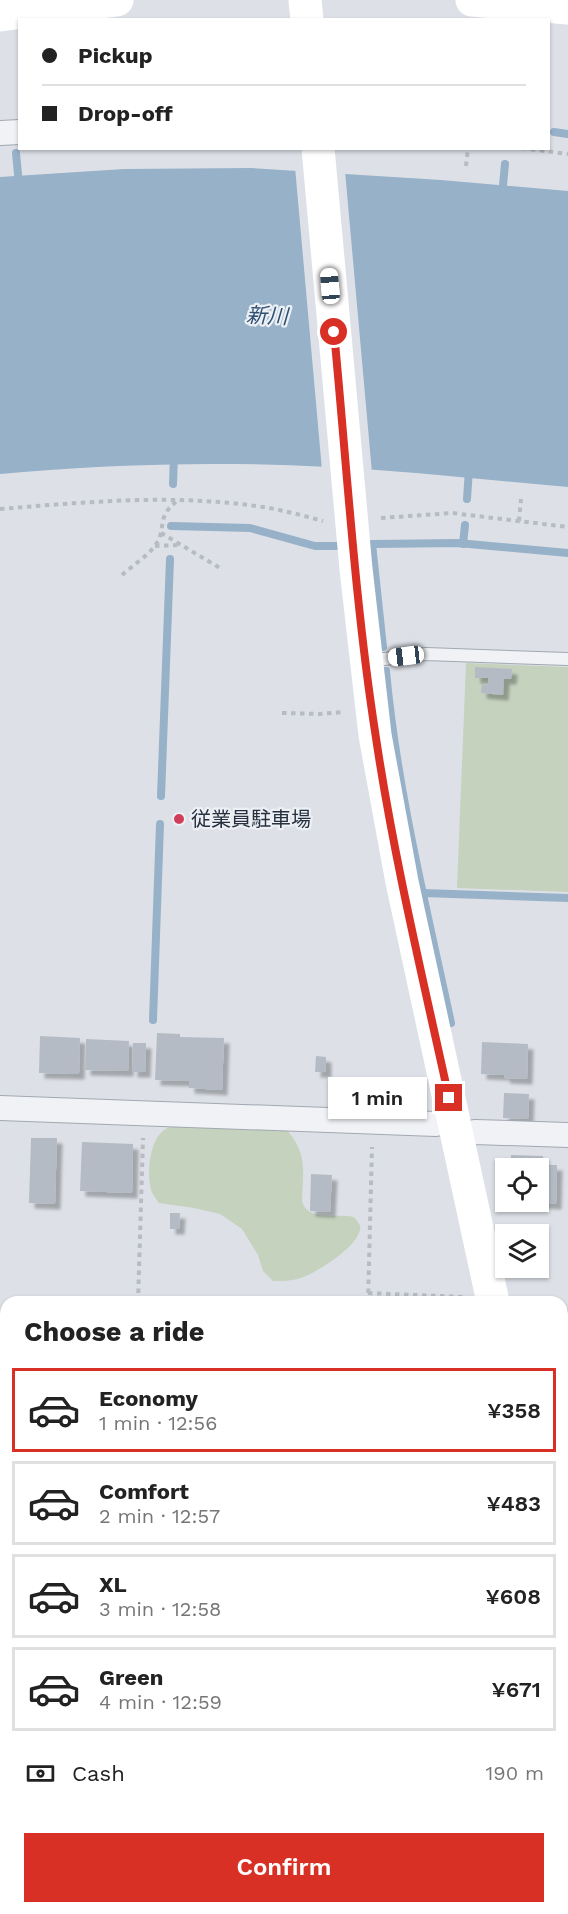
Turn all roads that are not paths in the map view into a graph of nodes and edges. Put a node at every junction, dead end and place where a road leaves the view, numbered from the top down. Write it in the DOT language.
graph roads {
  1 [pos="117,0"];
  2 [pos="305,0"];
  3 [pos="472,0"];
  4 [pos="568,8"];
  5 [pos="0,15"];
  6 [pos="307,18"];
  7 [pos="18,132"];
  8 [pos="0,133"];
  9 [pos="318,150"];
  10 [pos="568,659"];
  11 [pos="366,661"];
  12 [pos="0,1108"];
  13 [pos="455,1128"];
  14 [pos="568,1135"];
  15 [pos="492,1296"];
  1 -- 5 [label="street"];
  2 -- 6 [label="street"];
  3 -- 4 [label="street"];
  7 -- 8 [label="street"];
  9 -- 11 [label="street"];
  10 -- 11 [label="lane"];
  11 -- 13 [label="street"];
  12 -- 13 [label="street"];
  13 -- 14 [label="street"];
  13 -- 15 [label="street"];
}
